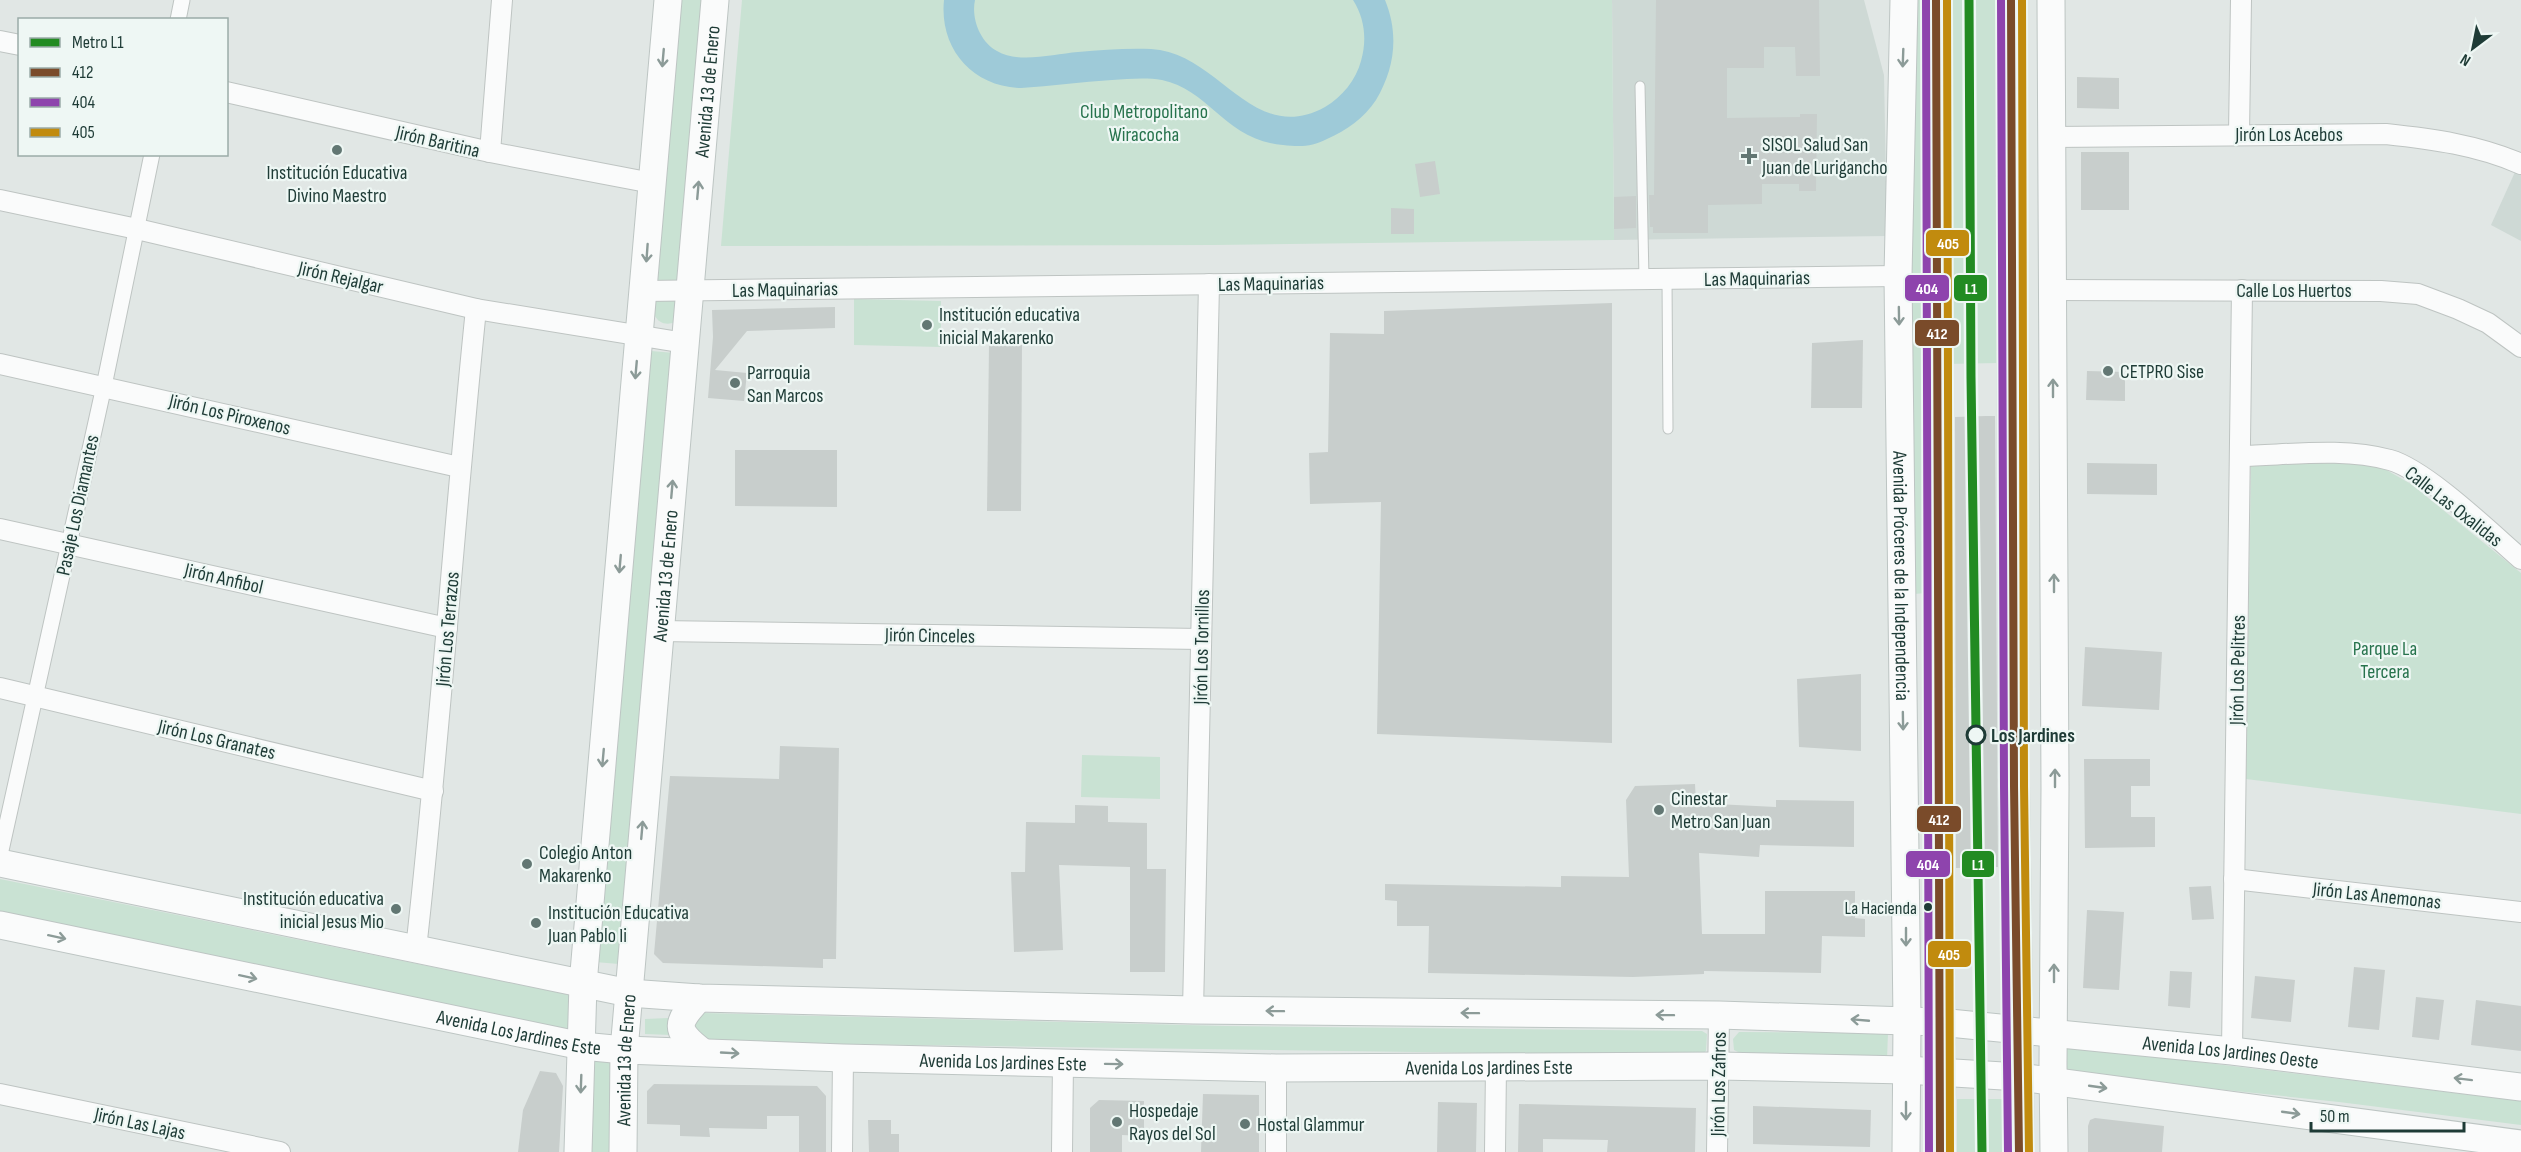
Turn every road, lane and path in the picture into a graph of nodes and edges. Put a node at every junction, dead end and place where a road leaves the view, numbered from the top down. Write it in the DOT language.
graph roads {
  1 [pos="182,0"];
  2 [pos="502,0"];
  3 [pos="668,0"];
  4 [pos="715,0"];
  5 [pos="1904,0"];
  6 [pos="1936,0"];
  7 [pos="2011,0"];
  8 [pos="2051,0"];
  9 [pos="2241,0"];
  10 [pos="178,18"];
  11 [pos="0,41"];
  12 [pos="18,45"];
  13 [pos="1640,86"];
  14 [pos="228,92"];
  15 [pos="2239,134"];
  16 [pos="2053,137"];
  17 [pos="490,152"];
  18 [pos="152,156"];
  19 [pos="2521,164"];
  20 [pos="652,183"];
  21 [pos="0,200"];
  22 [pos="137,229"];
  23 [pos="1898,276"];
  24 [pos="1644,279"];
  25 [pos="1667,279"];
  26 [pos="1209,284"];
  27 [pos="689,290"];
  28 [pos="2053,290"];
  29 [pos="2242,290"];
  30 [pos="644,291"];
  31 [pos="476,309"];
  32 [pos="639,337"];
  33 [pos="685,343"];
  34 [pos="2521,347"];
  35 [pos="0,364"];
  36 [pos="104,386"];
  37 [pos="1668,429"];
  38 [pos="2240,456"];
  39 [pos="459,467"];
  40 [pos="0,529"];
  41 [pos="69,543"];
  42 [pos="2521,559"];
  43 [pos="447,628"];
  44 [pos="659,631"];
  45 [pos="1201,639"];
  46 [pos="0,688"];
  47 [pos="35,695"];
  48 [pos="433,790"];
  49 [pos="0,855"];
  50 [pos="0,863"];
  51 [pos="2234,879"];
  52 [pos="2521,912"];
  53 [pos="0,925"];
  54 [pos="416,949"];
  55 [pos="583,984"];
  56 [pos="629,993"];
  57 [pos="699,998"];
  58 [pos="1193,1010"];
  59 [pos="1719,1015"];
  60 [pos="1907,1021"];
  61 [pos="1939,1022"];
  62 [pos="2019,1028"];
  63 [pos="2053,1032"];
  64 [pos="582,1046"];
  65 [pos="624,1050"];
  66 [pos="701,1051"];
  67 [pos="2232,1051"];
  68 [pos="843,1058"];
  69 [pos="1063,1062"];
  70 [pos="1496,1066"];
  71 [pos="1719,1066"];
  72 [pos="1276,1068"];
  73 [pos="1906,1070"];
  74 [pos="1940,1071"];
  75 [pos="2019,1077"];
  76 [pos="2053,1082"];
  77 [pos="2521,1087"];
  78 [pos="0,1094"];
  79 [pos="2521,1144"];
  80 [pos="258,1150"];
  81 [pos="280,1152"];
  82 [pos="578,1152"];
  83 [pos="623,1152"];
  84 [pos="842,1152"];
  85 [pos="1062,1152"];
  86 [pos="1276,1152"];
  87 [pos="1495,1152"];
  88 [pos="1717,1152"];
  89 [pos="1906,1152"];
  90 [pos="1940,1152"];
  91 [pos="2019,1152"];
  92 [pos="2054,1152"];
  1 -- 10 [label="street"];
  2 -- 17 [label="street"];
  3 -- 20 [label="main road, one-way"];
  27 -- 4 [label="main road, Avenida 13 de Enero, one-way"];
  5 -- 23 [label="main road, Avenida Próceres de la Independencia, one-way"];
  6 -- 61 [label="main road, Avenida Próceres de la Independencia"];
  7 -- 62 [label="main road"];
  8 -- 16 [label="main road"];
  9 -- 15 [label="street"];
  11 -- 12 [label="street"];
  13 -- 24 [label="lane"];
  14 -- 17 [label="street, Jirón Baritina"];
  15 -- 16 [label="street, Jirón Los Acebos"];
  15 -- 19 [label="street, Jirón Los Acebos"];
  16 -- 28 [label="main road"];
  17 -- 20 [label="street, Jirón Baritina"];
  18 -- 22 [label="street, Pasaje Los Diamantes"];
  20 -- 30 [label="main road, one-way"];
  21 -- 22 [label="street, Jirón Rejalgar"];
  22 -- 31 [label="street, Jirón Rejalgar"];
  22 -- 36 [label="street, Pasaje Los Diamantes"];
  23 -- 25 [label="street, Las Maquinarias"];
  23 -- 60 [label="main road, Avenida Próceres de la Independencia, one-way"];
  24 -- 25 [label="street, Las Maquinarias"];
  24 -- 26 [label="street, Las Maquinarias"];
  25 -- 37 [label="lane"];
  26 -- 27 [label="street, Las Maquinarias"];
  26 -- 45 [label="street, Jirón Los Tornillos"];
  27 -- 30 [label="street, Las Maquinarias"];
  27 -- 33 [label="main road, Avenida 13 de Enero"];
  28 -- 29 [label="street, Calle Los Huertos"];
  63 -- 28 [label="main road, one-way"];
  29 -- 34 [label="street, Calle Los Huertos"];
  29 -- 38 [label="street, Jirón Los Pelitres"];
  30 -- 32 [label="main road"];
  31 -- 32 [label="street, Jirón Rejalgar"];
  31 -- 39 [label="street, Jirón Los Terrazos"];
  32 -- 33 [label="street, Jirón Rejalgar"];
  32 -- 55 [label="main road, one-way"];
  44 -- 33 [label="main road, Avenida 13 de Enero, one-way"];
  35 -- 36 [label="street, Jirón Los Piroxenos"];
  36 -- 39 [label="street, Jirón Los Piroxenos"];
  36 -- 41 [label="street, Pasaje Los Diamantes"];
  38 -- 42 [label="street, Calle Las Oxalidas"];
  38 -- 51 [label="street, Jirón Los Pelitres"];
  39 -- 43 [label="street, Jirón Los Terrazos"];
  40 -- 41 [label="street, Jirón Anfibol"];
  41 -- 43 [label="street, Jirón Anfibol"];
  41 -- 47 [label="street, Pasaje Los Diamantes"];
  43 -- 48 [label="street, Jirón Los Terrazos"];
  44 -- 45 [label="street, Jirón Cinceles"];
  56 -- 44 [label="main road, Avenida 13 de Enero, one-way"];
  45 -- 58 [label="street, Jirón Los Tornillos"];
  46 -- 47 [label="street, Jirón Los Granates"];
  47 -- 48 [label="street, Jirón Los Granates"];
  47 -- 49 [label="street, Pasaje Los Diamantes"];
  48 -- 54 [label="street, Jirón Los Terrazos"];
  50 -- 54 [label="main road"];
  51 -- 52 [label="street, Jirón Las Anemonas"];
  51 -- 67 [label="street, Jirón Los Pelitres"];
  53 -- 64 [label="main road, Avenida Los Jardines Este, one-way"];
  54 -- 55 [label="main road"];
  55 -- 56 [label="main road"];
  55 -- 64 [label="main road"];
  56 -- 57 [label="main road"];
  56 -- 65 [label="main road, Avenida 13 de Enero"];
  57 -- 58 [label="main road"];
  57 -- 66 [label="main road"];
  59 -- 58 [label="main road, one-way"];
  60 -- 59 [label="main road, one-way"];
  59 -- 71 [label="street, Jirón Los Zafiros"];
  60 -- 61 [label="main road"];
  60 -- 73 [label="main road, Avenida Próceres de la Independencia"];
  61 -- 62 [label="main road, Avenida Los Jardines Oeste"];
  61 -- 74 [label="main road, Avenida Próceres de la Independencia"];
  62 -- 63 [label="main road, Avenida Los Jardines Oeste"];
  62 -- 75 [label="main road"];
  63 -- 67 [label="main road, Avenida Los Jardines Oeste"];
  63 -- 76 [label="main road"];
  64 -- 65 [label="main road, Avenida Los Jardines Este"];
  64 -- 82 [label="main road, one-way"];
  65 -- 66 [label="main road, Avenida Los Jardines Este"];
  65 -- 83 [label="main road, Avenida 13 de Enero"];
  66 -- 68 [label="main road, Avenida Los Jardines Este, one-way"];
  77 -- 67 [label="main road, Avenida Los Jardines Oeste, one-way"];
  68 -- 69 [label="main road, Avenida Los Jardines Este"];
  68 -- 84 [label="street"];
  69 -- 72 [label="main road, Avenida Los Jardines Este, one-way"];
  69 -- 85 [label="street"];
  70 -- 71 [label="main road, Avenida Los Jardines Este"];
  70 -- 72 [label="main road, Avenida Los Jardines Este"];
  70 -- 87 [label="street"];
  71 -- 73 [label="main road, Avenida Los Jardines Este"];
  71 -- 88 [label="street, Jirón Los Zafiros"];
  72 -- 86 [label="street"];
  73 -- 74 [label="main road, Avenida Los Jardines Este"];
  73 -- 89 [label="main road, Avenida Próceres de la Independencia, one-way"];
  74 -- 75 [label="main road, Avenida Los Jardines Este"];
  74 -- 90 [label="main road, Avenida Próceres de la Independencia"];
  75 -- 76 [label="main road"];
  75 -- 91 [label="main road"];
  76 -- 79 [label="main road, one-way"];
  76 -- 92 [label="main road"];
  78 -- 80 [label="street, Jirón Las Lajas"];
  80 -- 81 [label="street, Jirón Las Lajas"];
}
